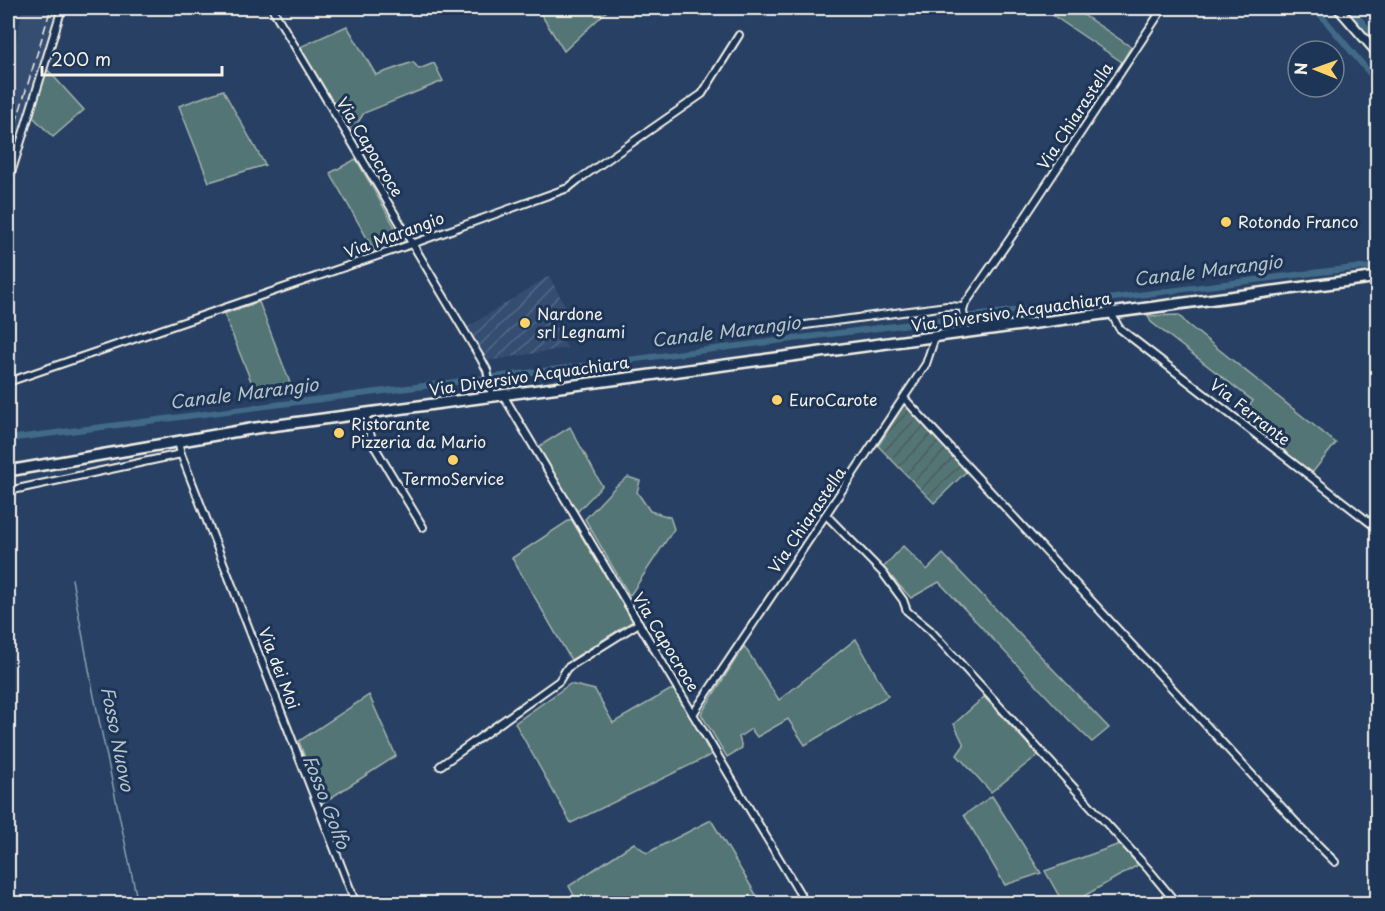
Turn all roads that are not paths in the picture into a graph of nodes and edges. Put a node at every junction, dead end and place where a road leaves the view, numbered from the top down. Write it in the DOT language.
graph roads {
  1 [pos="62,8"];
  2 [pos="272,8"];
  3 [pos="1163,8"];
  4 [pos="1338,8"];
  5 [pos="739,35"];
  6 [pos="1377,54"];
  7 [pos="8,183"];
  8 [pos="412,244"];
  9 [pos="1377,278"];
  10 [pos="963,309"];
  11 [pos="1111,313"];
  12 [pos="783,328"];
  13 [pos="965,329"];
  14 [pos="935,337"];
  15 [pos="8,382"];
  16 [pos="491,393"];
  17 [pos="503,395"];
  18 [pos="904,398"];
  19 [pos="365,414"];
  20 [pos="178,441"];
  21 [pos="180,454"];
  22 [pos="8,471"];
  23 [pos="8,491"];
  24 [pos="826,515"];
  25 [pos="423,527"];
  26 [pos="1377,528"];
  27 [pos="639,623"];
  28 [pos="693,714"];
  29 [pos="440,766"];
  30 [pos="1335,862"];
  31 [pos="357,903"];
  32 [pos="806,903"];
  33 [pos="1177,903"];
  1 -- 7 [label="street"];
  2 -- 8 [label="street, Via Capocroce"];
  3 -- 10 [label="street, Via Chiarastella"];
  4 -- 6 [label="street"];
  5 -- 8 [label="street, Via Marangio"];
  8 -- 15 [label="street, Via Marangio"];
  8 -- 16 [label="street, Via Capocroce"];
  9 -- 11 [label="main road, Via Diversivo Acquachiara"];
  10 -- 12 [label="street"];
  10 -- 13 [label="street"];
  11 -- 13 [label="main road, Via Diversivo Acquachiara"];
  11 -- 26 [label="street, Via Ferrante"];
  13 -- 14 [label="main road, Via Diversivo Acquachiara"];
  14 -- 17 [label="main road, Via Diversivo Acquachiara"];
  14 -- 18 [label="street, Via Chiarastella"];
  16 -- 17 [label="main road, Via Diversivo Acquachiara"];
  16 -- 19 [label="main road, Via Diversivo Acquachiara"];
  17 -- 27 [label="street, Via Capocroce"];
  18 -- 24 [label="street, Via Chiarastella"];
  18 -- 30 [label="street"];
  19 -- 20 [label="main road, Via Diversivo Acquachiara"];
  19 -- 25 [label="street"];
  20 -- 21 [label="street, Via dei Moi"];
  20 -- 22 [label="main road, Via Diversivo Acquachiara"];
  21 -- 23 [label="street"];
  21 -- 31 [label="street, Via dei Moi"];
  24 -- 28 [label="street, Via Chiarastella"];
  24 -- 33 [label="street"];
  27 -- 28 [label="street, Via Capocroce"];
  27 -- 29 [label="street"];
  28 -- 32 [label="street, Via Capocroce"];
}
